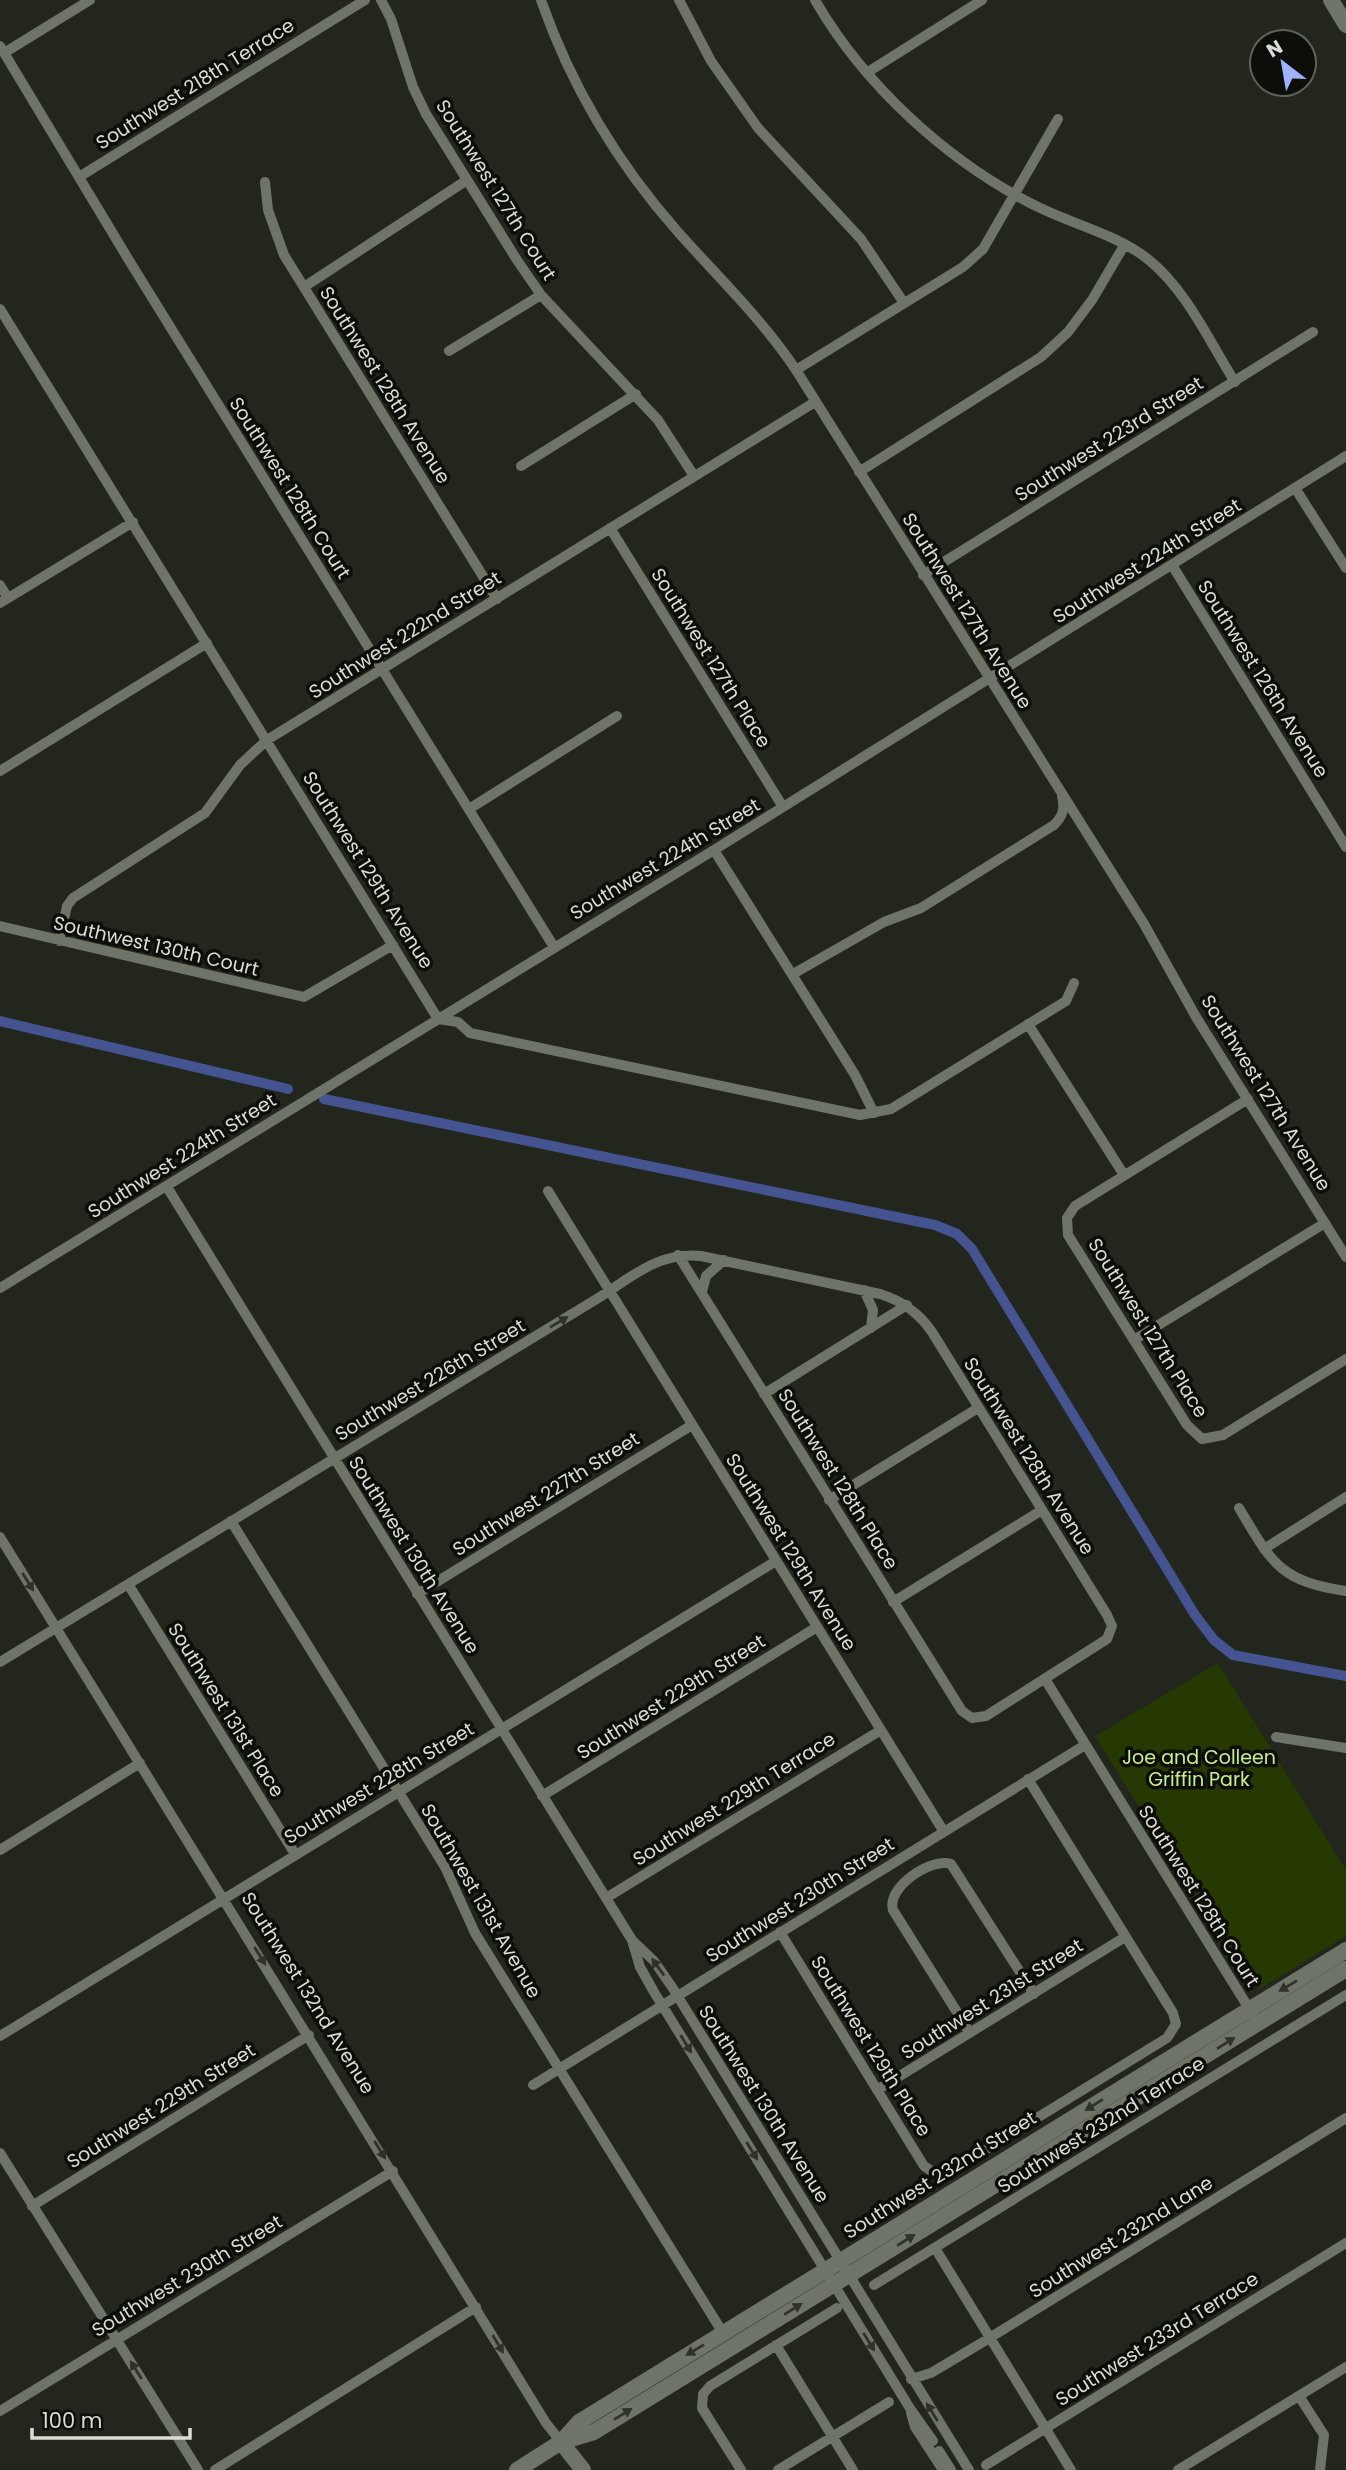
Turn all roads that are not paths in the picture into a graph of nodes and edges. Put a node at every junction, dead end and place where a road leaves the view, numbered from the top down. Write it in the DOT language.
graph roads {
  1 [pos="90,0"];
  2 [pos="365,0"];
  3 [pos="381,0"];
  4 [pos="541,0"];
  5 [pos="679,0"];
  6 [pos="815,0"];
  7 [pos="982,0"];
  8 [pos="1331,0"];
  9 [pos="1346,25"];
  10 [pos="2,49"];
  11 [pos="868,72"];
  12 [pos="1058,119"];
  13 [pos="79,177"];
  14 [pos="467,180"];
  15 [pos="265,182"];
  16 [pos="1014,195"];
  17 [pos="1125,244"];
  18 [pos="304,287"];
  19 [pos="541,295"];
  20 [pos="904,303"];
  21 [pos="0,309"];
  22 [pos="1313,332"];
  23 [pos="449,351"];
  24 [pos="796,370"];
  25 [pos="1235,382"];
  26 [pos="636,394"];
  27 [pos="816,402"];
  28 [pos="1346,456"];
  29 [pos="520,466"];
  30 [pos="859,472"];
  31 [pos="694,476"];
  32 [pos="1295,488"];
  33 [pos="132,522"];
  34 [pos="610,528"];
  35 [pos="1172,565"];
  36 [pos="1346,568"];
  37 [pos="923,575"];
  38 [pos="0,585"];
  39 [pos="497,599"];
  40 [pos="4,600"];
  41 [pos="207,643"];
  42 [pos="382,670"];
  43 [pos="989,680"];
  44 [pos="617,716"];
  45 [pos="267,740"];
  46 [pos="0,771"];
  47 [pos="1060,790"];
  48 [pos="783,807"];
  49 [pos="469,808"];
  50 [pos="1346,847"];
  51 [pos="714,850"];
  52 [pos="0,926"];
  53 [pos="59,941"];
  54 [pos="393,945"];
  55 [pos="554,947"];
  56 [pos="793,974"];
  57 [pos="1074,983"];
  58 [pos="439,1019"];
  59 [pos="1028,1024"];
  60 [pos="1248,1100"];
  61 [pos="874,1113"];
  62 [pos="1124,1175"];
  63 [pos="167,1187"];
  64 [pos="548,1191"];
  65 [pos="1325,1223"];
  66 [pos="678,1255"];
  67 [pos="1346,1257"];
  68 [pos="724,1261"];
  69 [pos="0,1288"];
  70 [pos="611,1290"];
  71 [pos="864,1290"];
  72 [pos="702,1292"];
  73 [pos="907,1306"];
  74 [pos="871,1328"];
  75 [pos="1134,1340"];
  76 [pos="1346,1359"];
  77 [pos="764,1394"];
  78 [pos="978,1408"];
  79 [pos="692,1425"];
  80 [pos="333,1458"];
  81 [pos="1346,1497"];
  82 [pos="829,1500"];
  83 [pos="1239,1508"];
  84 [pos="1042,1510"];
  85 [pos="231,1521"];
  86 [pos="0,1537"];
  87 [pos="1264,1549"];
  88 [pos="776,1561"];
  89 [pos="128,1584"];
  90 [pos="1346,1591"];
  91 [pos="417,1594"];
  92 [pos="893,1602"];
  93 [pos="817,1627"];
  94 [pos="56,1628"];
  95 [pos="0,1662"];
  96 [pos="1045,1679"];
  97 [pos="501,1729"];
  98 [pos="881,1730"];
  99 [pos="1276,1737"];
  100 [pos="1085,1745"];
  101 [pos="1346,1748"];
  102 [pos="140,1763"];
  103 [pos="1028,1779"];
  104 [pos="399,1792"];
  105 [pos="542,1796"];
  106 [pos="944,1832"];
  107 [pos="0,1850"];
  108 [pos="295,1854"];
  109 [pos="224,1898"];
  110 [pos="606,1898"];
  111 [pos="780,1932"];
  112 [pos="1125,1937"];
  113 [pos="632,1940"];
  114 [pos="1346,1950"];
  115 [pos="1346,1969"];
  116 [pos="1034,1994"];
  117 [pos="1346,1995"];
  118 [pos="677,1996"];
  119 [pos="662,2005"];
  120 [pos="1254,2016"];
  121 [pos="970,2033"];
  122 [pos="309,2035"];
  123 [pos="0,2036"];
  124 [pos="559,2069"];
  125 [pos="533,2085"];
  126 [pos="877,2090"];
  127 [pos="1346,2118"];
  128 [pos="0,2152"];
  129 [pos="393,2171"];
  130 [pos="32,2206"];
  131 [pos="1346,2243"];
  132 [pos="935,2248"];
  133 [pos="837,2273"];
  134 [pos="874,2285"];
  135 [pos="476,2307"];
  136 [pos="837,2308"];
  137 [pos="723,2333"];
  138 [pos="990,2338"];
  139 [pos="117,2341"];
  140 [pos="776,2345"];
  141 [pos="1346,2367"];
  142 [pos="912,2379"];
  143 [pos="1299,2396"];
  144 [pos="888,2402"];
  145 [pos="911,2410"];
  146 [pos="0,2411"];
  147 [pos="1045,2428"];
  148 [pos="833,2436"];
  149 [pos="561,2442"];
  150 [pos="957,2451"];
  151 [pos="940,2455"];
  152 [pos="986,2465"];
  153 [pos="1195,2466"];
  154 [pos="198,2470"];
  155 [pos="215,2470"];
  156 [pos="517,2470"];
  157 [pos="583,2470"];
  158 [pos="741,2470"];
  159 [pos="778,2470"];
  160 [pos="853,2470"];
  161 [pos="951,2470"];
  162 [pos="969,2470"];
  163 [pos="1071,2470"];
  164 [pos="1178,2470"];
  165 [pos="1320,2470"];
  1 -- 10 [label="street"];
  2 -- 13 [label="street, Southwest 218th Terrace"];
  3 -- 14 [label="street, Southwest 127th Court"];
  4 -- 24 [label="street, Southwest 127th Avenue"];
  5 -- 20 [label="street"];
  6 -- 11 [label="street"];
  7 -- 11 [label="street"];
  8 -- 9 [label="street"];
  10 -- 13 [label="street, Southwest 128th Court"];
  11 -- 16 [label="street"];
  12 -- 16 [label="street"];
  13 -- 42 [label="street, Southwest 128th Court"];
  14 -- 18 [label="street"];
  14 -- 19 [label="street, Southwest 127th Court"];
  15 -- 18 [label="street, Southwest 128th Avenue"];
  16 -- 17 [label="street"];
  16 -- 20 [label="street"];
  17 -- 25 [label="street"];
  17 -- 30 [label="street"];
  18 -- 39 [label="street, Southwest 128th Avenue"];
  19 -- 23 [label="street"];
  19 -- 26 [label="street, Southwest 127th Court"];
  20 -- 24 [label="street"];
  21 -- 33 [label="street"];
  22 -- 25 [label="street, Southwest 223rd Street"];
  24 -- 27 [label="street, Southwest 127th Avenue"];
  25 -- 37 [label="street, Southwest 223rd Street"];
  26 -- 29 [label="street"];
  26 -- 31 [label="street, Southwest 127th Court"];
  27 -- 30 [label="street, Southwest 127th Avenue"];
  27 -- 31 [label="street, Southwest 222nd Street"];
  28 -- 32 [label="street, Southwest 224th Street"];
  30 -- 37 [label="street, Southwest 127th Avenue"];
  31 -- 34 [label="street, Southwest 222nd Street"];
  32 -- 35 [label="street, Southwest 224th Street"];
  32 -- 36 [label="street"];
  33 -- 40 [label="street"];
  33 -- 41 [label="street"];
  34 -- 39 [label="street, Southwest 222nd Street"];
  34 -- 48 [label="street, Southwest 127th Place"];
  35 -- 43 [label="street, Southwest 224th Street"];
  35 -- 50 [label="street, Southwest 126th Avenue"];
  37 -- 43 [label="street, Southwest 127th Avenue"];
  38 -- 40 [label="street"];
  39 -- 42 [label="street, Southwest 222nd Street"];
  41 -- 45 [label="street"];
  41 -- 46 [label="street"];
  42 -- 45 [label="street, Southwest 222nd Street"];
  42 -- 49 [label="street, Southwest 128th Court"];
  43 -- 47 [label="street, Southwest 127th Avenue"];
  43 -- 48 [label="street, Southwest 224th Street"];
  44 -- 49 [label="street"];
  45 -- 53 [label="street, Southwest 222nd Street"];
  45 -- 54 [label="street, Southwest 129th Avenue"];
  47 -- 56 [label="street"];
  47 -- 60 [label="street, Southwest 127th Avenue"];
  48 -- 51 [label="street, Southwest 224th Street"];
  49 -- 55 [label="street, Southwest 128th Court"];
  51 -- 55 [label="street, Southwest 224th Street"];
  51 -- 56 [label="street"];
  52 -- 53 [label="street, Southwest 130th Court"];
  53 -- 54 [label="street, Southwest 130th Court"];
  54 -- 58 [label="street, Southwest 129th Avenue"];
  55 -- 58 [label="street, Southwest 224th Street"];
  56 -- 61 [label="street"];
  57 -- 59 [label="street"];
  58 -- 61 [label="street"];
  58 -- 63 [label="street, Southwest 224th Street"];
  59 -- 61 [label="street"];
  59 -- 62 [label="street"];
  60 -- 62 [label="street"];
  60 -- 65 [label="street, Southwest 127th Avenue"];
  62 -- 75 [label="street, Southwest 127th Place"];
  63 -- 69 [label="street, Southwest 224th Street"];
  63 -- 80 [label="street, Southwest 130th Avenue"];
  64 -- 70 [label="street, Southwest 129th Avenue"];
  65 -- 67 [label="street, Southwest 127th Avenue"];
  65 -- 75 [label="street"];
  66 -- 68 [label="street, Southwest 226th Street"];
  66 -- 70 [label="street, Southwest 226th Street"];
  66 -- 72 [label="street, Southwest 128th Place"];
  68 -- 71 [label="street, Southwest 226th Street"];
  68 -- 72 [label="street"];
  70 -- 79 [label="street, Southwest 129th Avenue"];
  80 -- 70 [label="street, Southwest 226th Street, one-way"];
  71 -- 73 [label="street, Southwest 226th Street"];
  71 -- 74 [label="street"];
  72 -- 77 [label="street, Southwest 128th Place"];
  73 -- 74 [label="street"];
  73 -- 78 [label="street, Southwest 128th Avenue"];
  74 -- 77 [label="street"];
  75 -- 76 [label="street, Southwest 127th Place"];
  77 -- 82 [label="street, Southwest 128th Place"];
  78 -- 82 [label="street"];
  78 -- 84 [label="street, Southwest 128th Avenue"];
  79 -- 88 [label="street, Southwest 129th Avenue"];
  79 -- 91 [label="street, Southwest 227th Street"];
  80 -- 85 [label="street, Southwest 226th Street"];
  80 -- 91 [label="street, Southwest 130th Avenue"];
  81 -- 87 [label="street"];
  82 -- 92 [label="street, Southwest 128th Place"];
  83 -- 87 [label="street"];
  84 -- 92 [label="street"];
  84 -- 96 [label="street, Southwest 128th Avenue"];
  85 -- 89 [label="street, Southwest 226th Street"];
  85 -- 104 [label="street, Southwest 131st Avenue"];
  86 -- 94 [label="street, Southwest 132nd Avenue, one-way"];
  87 -- 90 [label="street"];
  88 -- 93 [label="street, Southwest 129th Avenue"];
  88 -- 97 [label="street, Southwest 228th Street"];
  89 -- 94 [label="street, Southwest 226th Street"];
  89 -- 108 [label="street, Southwest 131st Place"];
  91 -- 97 [label="street, Southwest 130th Avenue"];
  92 -- 96 [label="street, Southwest 128th Place"];
  93 -- 98 [label="street, Southwest 129th Avenue"];
  93 -- 105 [label="street, Southwest 229th Street"];
  94 -- 95 [label="street, Southwest 226th Street"];
  94 -- 102 [label="street, Southwest 132nd Avenue"];
  96 -- 100 [label="street, Southwest 128th Court"];
  97 -- 104 [label="street, Southwest 228th Street"];
  97 -- 105 [label="street, Southwest 130th Avenue"];
  98 -- 106 [label="street, Southwest 129th Avenue"];
  98 -- 110 [label="street, Southwest 229th Terrace"];
  99 -- 101 [label="street"];
  100 -- 103 [label="street, Southwest 230th Street"];
  100 -- 120 [label="street, Southwest 128th Court"];
  102 -- 107 [label="street"];
  102 -- 109 [label="street, Southwest 132nd Avenue"];
  103 -- 106 [label="street, Southwest 230th Street"];
  103 -- 112 [label="street"];
  104 -- 108 [label="street, Southwest 228th Street"];
  104 -- 124 [label="street, Southwest 131st Avenue"];
  105 -- 110 [label="street, Southwest 130th Avenue"];
  106 -- 111 [label="street, Southwest 230th Street"];
  108 -- 109 [label="street, Southwest 228th Street"];
  109 -- 122 [label="street, Southwest 132nd Avenue, one-way"];
  109 -- 123 [label="street, Southwest 228th Street"];
  110 -- 113 [label="street, Southwest 130th Avenue"];
  111 -- 118 [label="street, Southwest 230th Street"];
  111 -- 126 [label="street, Southwest 129th Place"];
  112 -- 116 [label="street, Southwest 231st Street"];
  112 -- 126 [label="street, Southwest 129th Place"];
  118 -- 113 [label="street, Southwest 130th Avenue, one-way"];
  113 -- 119 [label="street, Southwest 130th Avenue"];
  114 -- 120 [label="street, Southwest 232nd Street, one-way"];
  115 -- 120 [label="street, Southwest 232nd Street"];
  116 -- 121 [label="street, Southwest 231st Street"];
  116 -- 121 [label="street"];
  117 -- 132 [label="street, Southwest 232nd Terrace"];
  118 -- 119 [label="street, Southwest 230th Street"];
  118 -- 133 [label="street, Southwest 130th Avenue"];
  119 -- 124 [label="street, Southwest 230th Street"];
  119 -- 133 [label="street, Southwest 130th Avenue, one-way"];
  120 -- 133 [label="street, Southwest 232nd Street"];
  121 -- 126 [label="street, Southwest 231st Street"];
  122 -- 129 [label="street, Southwest 132nd Avenue, one-way"];
  122 -- 130 [label="street, Southwest 229th Street"];
  124 -- 125 [label="street, Southwest 230th Street"];
  124 -- 137 [label="street, Southwest 131st Avenue"];
  127 -- 138 [label="street, Southwest 232nd Lane"];
  128 -- 130 [label="street"];
  129 -- 135 [label="street, Southwest 132nd Avenue"];
  129 -- 139 [label="street, Southwest 230th Street"];
  130 -- 139 [label="street"];
  131 -- 147 [label="street, Southwest 233rd Terrace"];
  132 -- 134 [label="street, Southwest 232nd Terrace"];
  132 -- 138 [label="street"];
  133 -- 137 [label="street, Southwest 232nd Street"];
  133 -- 142 [label="street, Southwest 130th Avenue"];
  133 -- 145 [label="street, Southwest 130th Avenue, one-way"];
  149 -- 133 [label="street, Southwest 232nd Street, one-way"];
  135 -- 149 [label="street, Southwest 132nd Avenue, one-way"];
  135 -- 155 [label="street"];
  136 -- 140 [label="street"];
  137 -- 149 [label="street, Southwest 232nd Street, one-way"];
  138 -- 142 [label="street, Southwest 232nd Lane"];
  138 -- 147 [label="street"];
  139 -- 146 [label="street, Southwest 230th Street"];
  154 -- 139 [label="street, one-way"];
  140 -- 148 [label="street"];
  140 -- 158 [label="street"];
  141 -- 143 [label="street"];
  150 -- 142 [label="street, Southwest 130th Avenue, one-way"];
  143 -- 153 [label="street"];
  143 -- 165 [label="street"];
  144 -- 148 [label="street"];
  145 -- 151 [label="street, Southwest 130th Avenue"];
  145 -- 151 [label="street, Southwest 130th Avenue"];
  147 -- 152 [label="street, Southwest 233rd Terrace"];
  147 -- 163 [label="street"];
  148 -- 159 [label="street"];
  148 -- 160 [label="street"];
  149 -- 156 [label="street, Southwest 232nd Street"];
  149 -- 157 [label="street, Southwest 132nd Avenue"];
  150 -- 151 [label="street"];
  150 -- 162 [label="street, Southwest 130th Avenue"];
  151 -- 161 [label="street, Southwest 130th Avenue"];
  153 -- 164 [label="street"];
}
